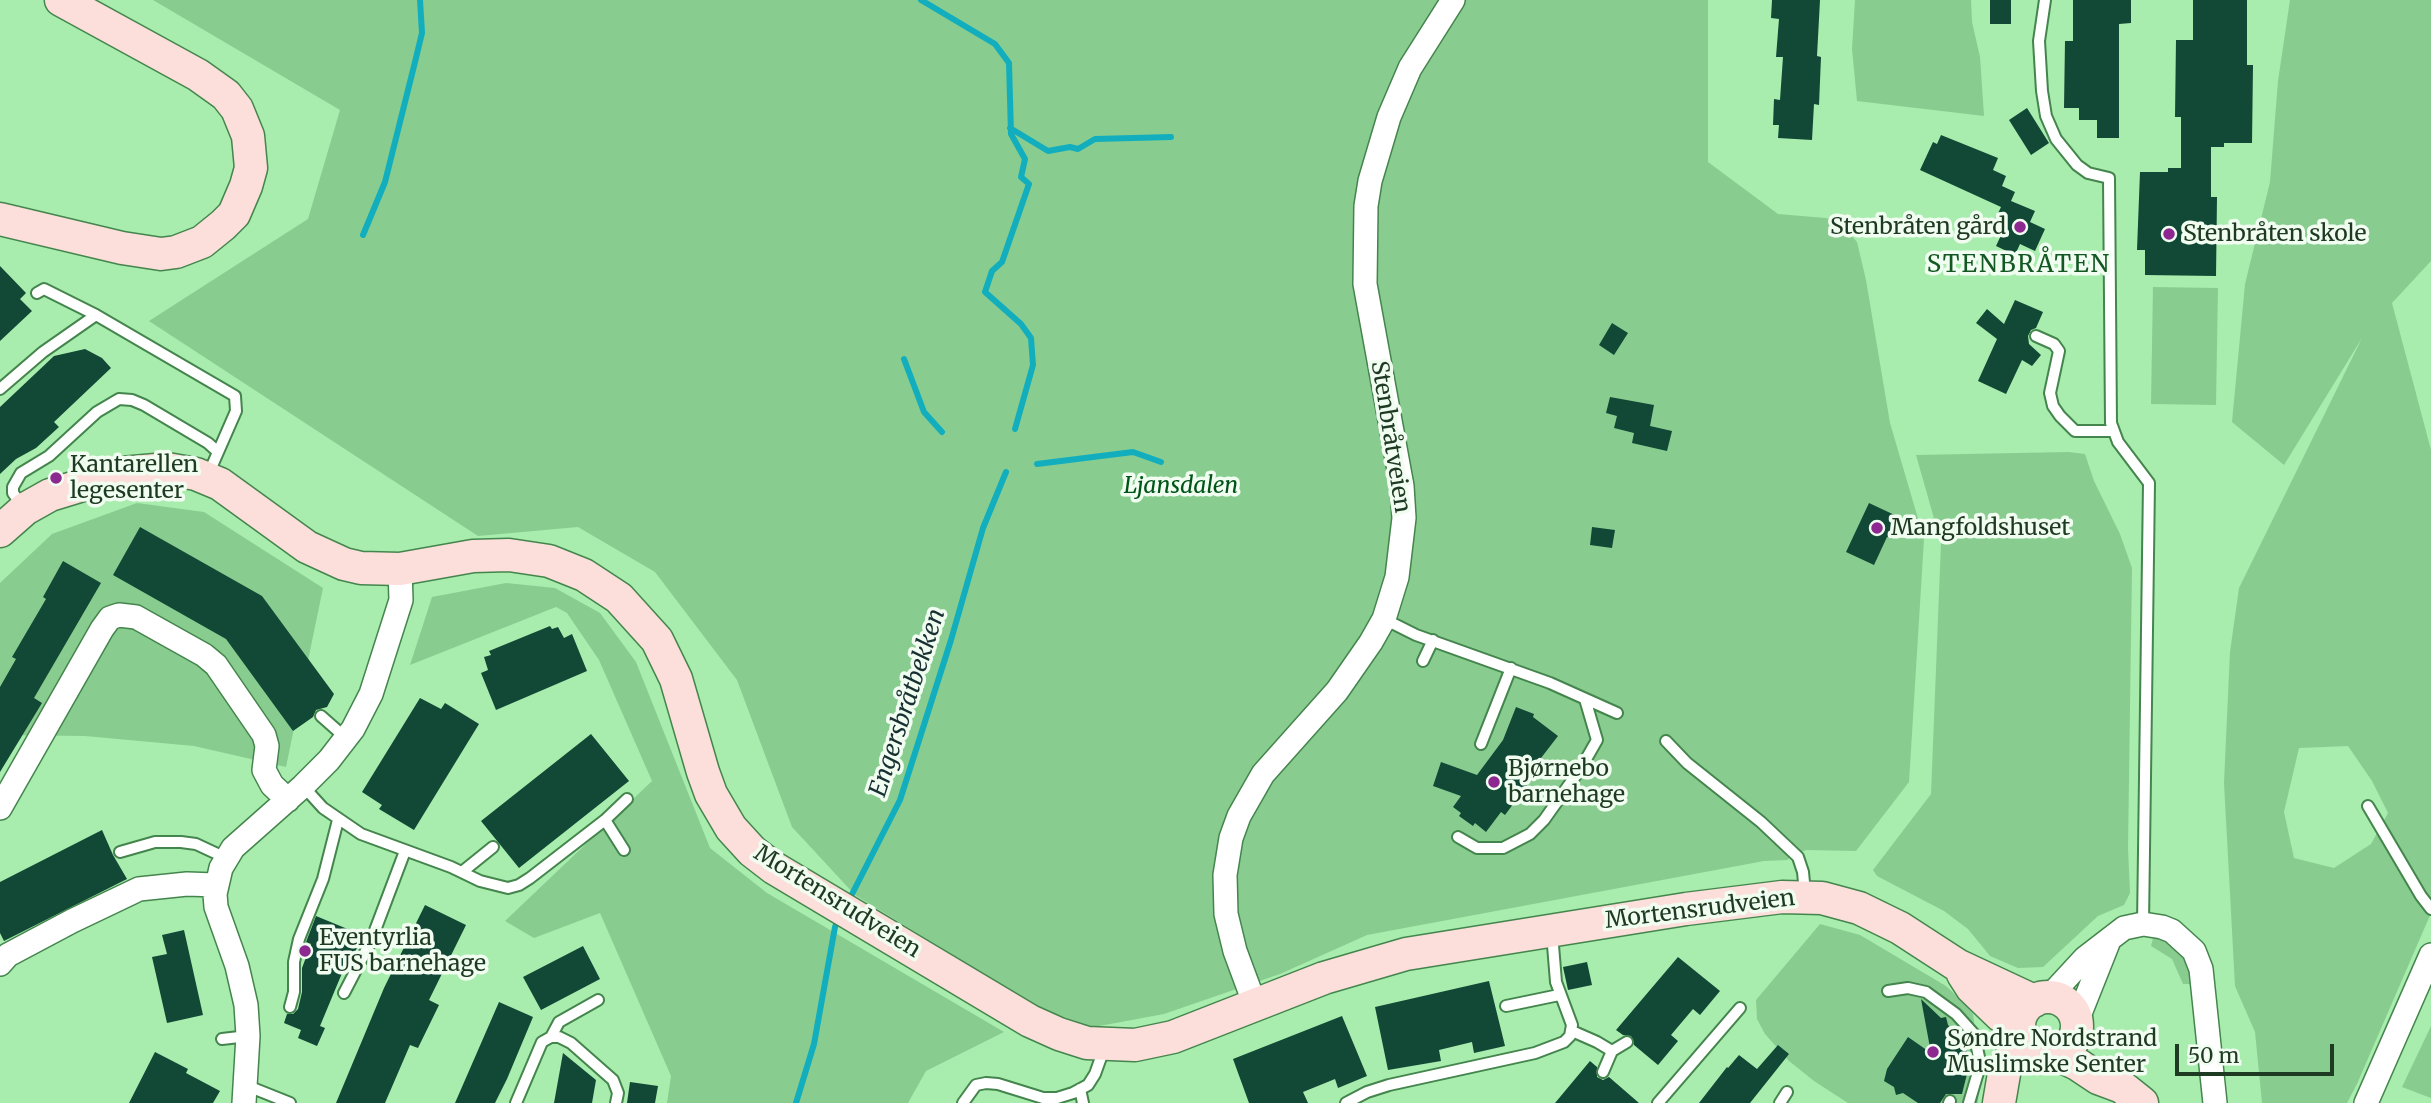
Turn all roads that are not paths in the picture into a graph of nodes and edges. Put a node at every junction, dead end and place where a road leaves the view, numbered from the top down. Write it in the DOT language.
graph roads {
  1 [pos="61,0"];
  2 [pos="1453,0"];
  3 [pos="2045,0"];
  4 [pos="0,219"];
  5 [pos="37,293"];
  6 [pos="96,315"];
  7 [pos="2036,336"];
  8 [pos="0,389"];
  9 [pos="2114,431"];
  10 [pos="213,465"];
  11 [pos="25,509"];
  12 [pos="0,531"];
  13 [pos="400,569"];
  14 [pos="1384,619"];
  15 [pos="1433,640"];
  16 [pos="1423,660"];
  17 [pos="1511,668"];
  18 [pos="1585,699"];
  19 [pos="1616,713"];
  20 [pos="321,716"];
  21 [pos="346,739"];
  22 [pos="1666,741"];
  23 [pos="1481,744"];
  24 [pos="295,793"];
  25 [pos="627,799"];
  26 [pos="2368,806"];
  27 [pos="0,808"];
  28 [pos="338,820"];
  29 [pos="605,820"];
  30 [pos="1458,838"];
  31 [pos="493,847"];
  32 [pos="624,850"];
  33 [pos="405,851"];
  34 [pos="120,852"];
  35 [pos="226,858"];
  36 [pos="462,872"];
  37 [pos="216,885"];
  38 [pos="1805,896"];
  39 [pos="2431,909"];
  40 [pos="2143,924"];
  41 [pos="1552,930"];
  42 [pos="2108,943"];
  43 [pos="2431,955"];
  44 [pos="0,964"];
  45 [pos="1957,965"];
  46 [pos="1888,991"];
  47 [pos="344,993"];
  48 [pos="1559,995"];
  49 [pos="2041,999"];
  50 [pos="598,1000"];
  51 [pos="1255,1005"];
  52 [pos="1506,1006"];
  53 [pos="290,1007"];
  54 [pos="1740,1008"];
  55 [pos="2077,1025"];
  56 [pos="1572,1031"];
  57 [pos="248,1037"];
  58 [pos="551,1037"];
  59 [pos="222,1039"];
  60 [pos="1627,1042"];
  61 [pos="2035,1043"];
  62 [pos="1106,1045"];
  63 [pos="1612,1051"];
  64 [pos="1604,1072"];
  65 [pos="1080,1089"];
  66 [pos="1787,1092"];
  67 [pos="244,1094"];
  68 [pos="2132,1095"];
  69 [pos="290,1103"];
  70 [pos="516,1103"];
  71 [pos="616,1103"];
  72 [pos="963,1103"];
  73 [pos="1083,1103"];
  74 [pos="1346,1103"];
  75 [pos="1658,1103"];
  76 [pos="1780,1103"];
  77 [pos="1969,1103"];
  78 [pos="2000,1103"];
  79 [pos="2215,1103"];
  80 [pos="2366,1103"];
  1 -- 4 [label="street"];
  2 -- 14 [label="street, Stenbråtveien"];
  3 -- 9 [label="lane"];
  5 -- 6 [label="lane"];
  6 -- 8 [label="lane"];
  6 -- 10 [label="lane"];
  7 -- 9 [label="lane"];
  9 -- 40 [label="lane"];
  10 -- 11 [label="street, Mortensrudveien"];
  10 -- 11 [label="lane"];
  10 -- 13 [label="street, Mortensrudveien"];
  11 -- 12 [label="street, Mortensrudveien"];
  13 -- 21 [label="street"];
  13 -- 62 [label="street, Mortensrudveien"];
  14 -- 15 [label="lane"];
  14 -- 51 [label="street, Stenbråtveien"];
  15 -- 16 [label="lane"];
  15 -- 17 [label="lane"];
  17 -- 18 [label="lane"];
  17 -- 23 [label="lane"];
  18 -- 19 [label="lane"];
  18 -- 30 [label="lane"];
  20 -- 21 [label="lane"];
  21 -- 24 [label="street"];
  22 -- 38 [label="lane"];
  24 -- 27 [label="street"];
  24 -- 28 [label="lane"];
  24 -- 35 [label="street"];
  25 -- 29 [label="lane"];
  26 -- 39 [label="lane"];
  28 -- 33 [label="lane"];
  28 -- 53 [label="lane"];
  29 -- 32 [label="lane"];
  29 -- 36 [label="lane"];
  31 -- 36 [label="lane"];
  33 -- 36 [label="lane"];
  33 -- 47 [label="lane"];
  34 -- 35 [label="lane"];
  35 -- 37 [label="street"];
  37 -- 44 [label="street"];
  37 -- 57 [label="street"];
  38 -- 41 [label="street, Mortensrudveien"];
  38 -- 45 [label="street, Mortensrudveien"];
  40 -- 42 [label="street"];
  40 -- 79 [label="street"];
  41 -- 48 [label="lane"];
  41 -- 51 [label="street, Mortensrudveien"];
  42 -- 49 [label="street"];
  42 -- 55 [label="street"];
  43 -- 80 [label="street"];
  45 -- 49 [label="street, Mortensrudveien"];
  45 -- 61 [label="street, Mortensrudveien"];
  46 -- 77 [label="lane"];
  48 -- 52 [label="lane"];
  48 -- 56 [label="lane"];
  49 -- 55 [label="street"];
  49 -- 61 [label="street"];
  50 -- 58 [label="lane"];
  51 -- 62 [label="street, Mortensrudveien"];
  54 -- 75 [label="lane"];
  55 -- 61 [label="street"];
  55 -- 68 [label="street, Mortensrudveien"];
  56 -- 63 [label="lane"];
  56 -- 74 [label="lane"];
  57 -- 59 [label="lane"];
  57 -- 67 [label="street"];
  58 -- 70 [label="lane"];
  58 -- 71 [label="lane"];
  60 -- 63 [label="lane"];
  61 -- 68 [label="street, Mortensrudveien"];
  61 -- 78 [label="street"];
  62 -- 65 [label="lane"];
  63 -- 64 [label="lane"];
  65 -- 72 [label="lane"];
  65 -- 73 [label="lane"];
  66 -- 76 [label="lane"];
  67 -- 69 [label="lane"];
}
